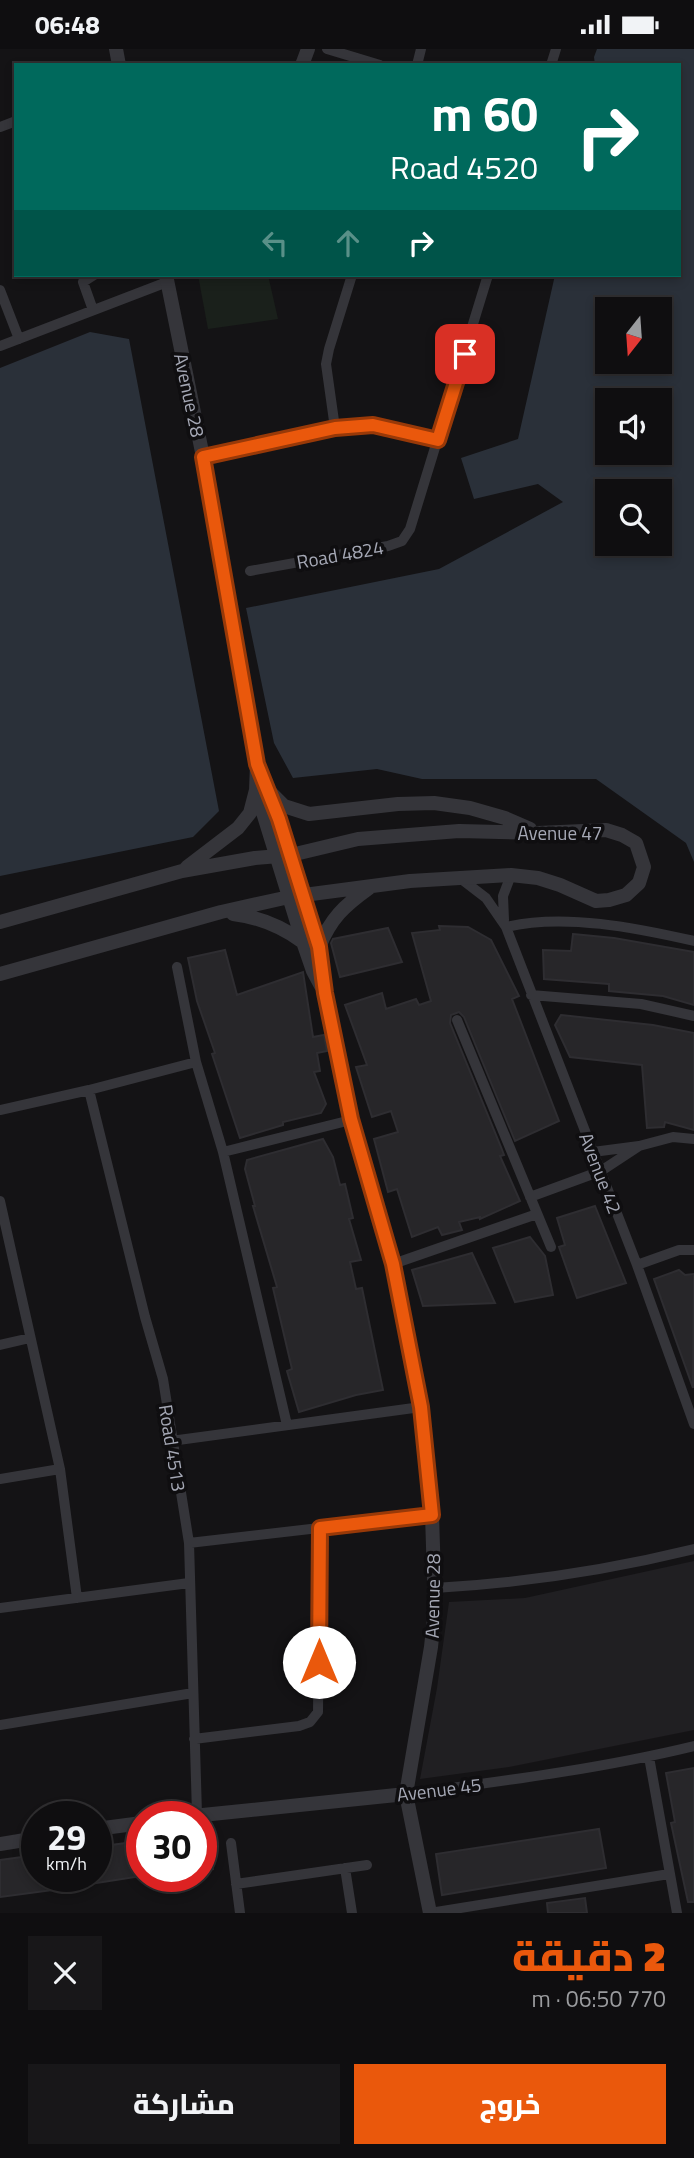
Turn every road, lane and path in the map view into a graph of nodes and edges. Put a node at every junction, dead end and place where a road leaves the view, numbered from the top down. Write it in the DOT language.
graph roads {
  1 [pos="327,49"];
  2 [pos="373,63"];
  3 [pos="91,277"];
  4 [pos="351,277"];
  5 [pos="487,277"];
  6 [pos="166,278"];
  7 [pos="0,290"];
  8 [pos="93,310"];
  9 [pos="19,339"];
  10 [pos="0,346"];
  11 [pos="335,428"];
  12 [pos="438,440"];
  13 [pos="203,457"];
  14 [pos="250,571"];
  15 [pos="262,790"];
  16 [pos="538,833"];
  17 [pos="284,856"];
  18 [pos="182,871"];
  19 [pos="511,875"];
  20 [pos="460,878"];
  21 [pos="371,886"];
  22 [pos="297,896"];
  23 [pos="221,912"];
  24 [pos="0,922"];
  25 [pos="505,925"];
  26 [pos="694,941"];
  27 [pos="303,942"];
  28 [pos="319,947"];
  29 [pos="177,967"];
  30 [pos="0,974"];
  31 [pos="325,993"];
  32 [pos="531,995"];
  33 [pos="694,1016"];
  34 [pos="457,1020"];
  35 [pos="196,1062"];
  36 [pos="89,1090"];
  37 [pos="0,1111"];
  38 [pos="351,1119"];
  39 [pos="694,1139"];
  40 [pos="639,1146"];
  41 [pos="223,1152"];
  42 [pos="593,1152"];
  43 [pos="601,1171"];
  44 [pos="530,1197"];
  45 [pos="0,1201"];
  46 [pos="537,1214"];
  47 [pos="3,1231"];
  48 [pos="551,1247"];
  49 [pos="694,1250"];
  50 [pos="393,1264"];
  51 [pos="637,1265"];
  52 [pos="30,1338"];
  53 [pos="0,1345"];
  54 [pos="421,1407"];
  55 [pos="694,1424"];
  56 [pos="287,1425"];
  57 [pos="172,1441"];
  58 [pos="60,1469"];
  59 [pos="0,1479"];
  60 [pos="432,1515"];
  61 [pos="320,1528"];
  62 [pos="189,1543"];
  63 [pos="694,1549"];
  64 [pos="189,1583"];
  65 [pos="435,1588"];
  66 [pos="77,1598"];
  67 [pos="0,1608"];
  68 [pos="192,1693"];
  69 [pos="0,1725"];
  70 [pos="194,1739"];
  71 [pos="694,1746"];
  72 [pos="649,1757"];
  73 [pos="406,1794"];
  74 [pos="191,1801"];
  75 [pos="217,1812"];
  76 [pos="21,1841"];
  77 [pos="231,1843"];
  78 [pos="0,1844"];
  79 [pos="367,1865"];
  80 [pos="345,1868"];
  81 [pos="669,1874"];
  82 [pos="236,1884"];
  83 [pos="240,1913"];
  84 [pos="352,1913"];
  85 [pos="430,1913"];
  86 [pos="677,1913"];
  1 -- 2 [label="street"];
  3 -- 8 [label="street"];
  4 -- 11 [label="street"];
  5 -- 12 [label="street, Road 4824"];
  6 -- 8 [label="street"];
  6 -- 13 [label="street, Avenue 28"];
  7 -- 9 [label="street"];
  8 -- 9 [label="street"];
  9 -- 10 [label="street"];
  11 -- 12 [label="street"];
  11 -- 13 [label="street"];
  12 -- 14 [label="street, Road 4824"];
  13 -- 15 [label="street, Avenue 28"];
  15 -- 16 [label="street"];
  15 -- 17 [label="street, Avenue 28"];
  15 -- 18 [label="street"];
  16 -- 17 [label="street, Avenue 47"];
  16 -- 19 [label="street, Avenue 47"];
  17 -- 18 [label="street, Avenue 47"];
  17 -- 22 [label="street, Avenue 28"];
  18 -- 24 [label="street, Avenue 47"];
  19 -- 20 [label="street, Avenue 47"];
  19 -- 25 [label="street, Avenue 42"];
  20 -- 21 [label="street, Avenue 47"];
  20 -- 25 [label="street, Avenue 42"];
  21 -- 22 [label="street, Avenue 47"];
  21 -- 28 [label="street"];
  22 -- 23 [label="street, Avenue 47"];
  22 -- 27 [label="street, Avenue 28"];
  22 -- 28 [label="street, Avenue 28"];
  23 -- 27 [label="street"];
  23 -- 30 [label="street, Avenue 47"];
  25 -- 26 [label="street"];
  25 -- 32 [label="street, Avenue 42"];
  27 -- 31 [label="street, Avenue 28"];
  28 -- 31 [label="street, Avenue 28"];
  29 -- 35 [label="street"];
  31 -- 38 [label="street, Avenue 28"];
  32 -- 33 [label="street"];
  32 -- 42 [label="street, Avenue 42"];
  34 -- 44 [label="street"];
  35 -- 36 [label="street"];
  35 -- 41 [label="street"];
  36 -- 37 [label="street"];
  36 -- 57 [label="street, Road 4513"];
  38 -- 41 [label="street"];
  38 -- 50 [label="street, Avenue 28"];
  39 -- 40 [label="street"];
  40 -- 42 [label="street"];
  40 -- 43 [label="street"];
  41 -- 56 [label="street"];
  42 -- 43 [label="street, Avenue 42"];
  43 -- 44 [label="street"];
  43 -- 51 [label="street, Avenue 42"];
  44 -- 46 [label="street"];
  45 -- 47 [label="street"];
  46 -- 48 [label="street"];
  46 -- 50 [label="street"];
  47 -- 52 [label="street"];
  49 -- 51 [label="street"];
  50 -- 54 [label="street, Avenue 28"];
  51 -- 55 [label="street, Avenue 42"];
  52 -- 53 [label="street"];
  52 -- 58 [label="street"];
  54 -- 56 [label="street"];
  54 -- 60 [label="street, Avenue 28"];
  56 -- 57 [label="street"];
  57 -- 62 [label="street, Road 4513"];
  58 -- 59 [label="street"];
  58 -- 66 [label="street"];
  60 -- 61 [label="street"];
  60 -- 65 [label="street, Avenue 28"];
  61 -- 62 [label="street"];
  61 -- 70 [label="street"];
  62 -- 64 [label="street, Road 4513"];
  63 -- 65 [label="street"];
  64 -- 66 [label="street"];
  64 -- 68 [label="street, Road 4513"];
  65 -- 73 [label="street, Avenue 28"];
  66 -- 67 [label="street"];
  68 -- 69 [label="street"];
  68 -- 70 [label="street, Road 4513"];
  70 -- 74 [label="street, Road 4513"];
  71 -- 72 [label="street, Avenue 45"];
  72 -- 73 [label="street, Avenue 45"];
  72 -- 81 [label="street"];
  73 -- 75 [label="street, Avenue 45"];
  73 -- 85 [label="street, Avenue 28"];
  76 -- 78 [label="street"];
  77 -- 82 [label="street"];
  79 -- 80 [label="street"];
  80 -- 82 [label="street"];
  80 -- 84 [label="street"];
  81 -- 85 [label="street"];
  81 -- 86 [label="street"];
  82 -- 83 [label="street"];
}
